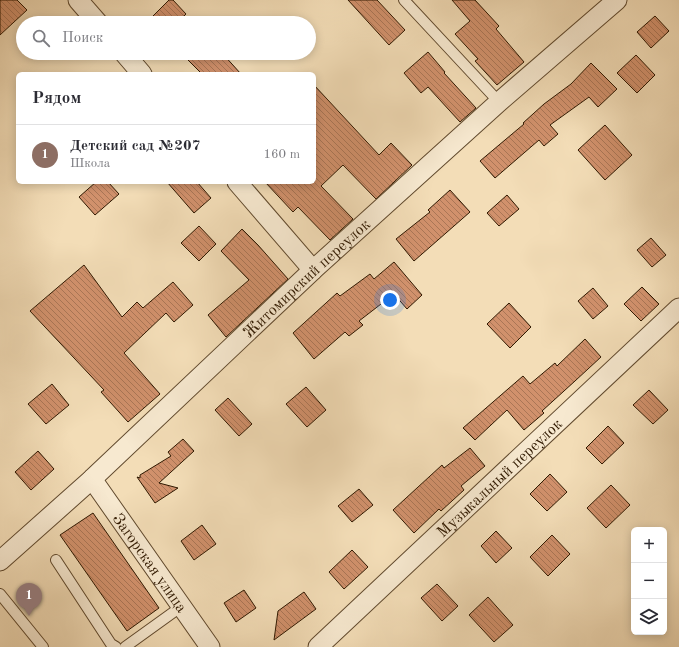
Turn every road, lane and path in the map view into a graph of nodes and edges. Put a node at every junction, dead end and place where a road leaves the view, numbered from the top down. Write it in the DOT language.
graph roads {
  1 [pos="78,0"];
  2 [pos="404,0"];
  3 [pos="617,0"];
  4 [pos="92,16"];
  5 [pos="130,60"];
  6 [pos="140,72"];
  7 [pos="499,102"];
  8 [pos="239,184"];
  9 [pos="313,270"];
  10 [pos="679,308"];
  11 [pos="92,479"];
  12 [pos="56,560"];
  13 [pos="0,561"];
  14 [pos="0,594"];
  15 [pos="182,606"];
  16 [pos="43,647"];
  17 [pos="116,647"];
  18 [pos="125,647"];
  19 [pos="210,647"];
  20 [pos="318,647"];
  1 -- 4 [label="street"];
  2 -- 7 [label="lane"];
  3 -- 7 [label="street, Житомирский переулок"];
  5 -- 6 [label="street"];
  7 -- 9 [label="street, Житомирский переулок"];
  8 -- 9 [label="street"];
  9 -- 11 [label="street, Житомирский переулок"];
  10 -- 20 [label="street, Музыкальный переулок"];
  11 -- 13 [label="street, Житомирский переулок"];
  11 -- 15 [label="street, Загорская улица"];
  12 -- 17 [label="lane"];
  14 -- 16 [label="lane"];
  15 -- 18 [label="lane"];
  15 -- 19 [label="street, Загорская улица"];
}
